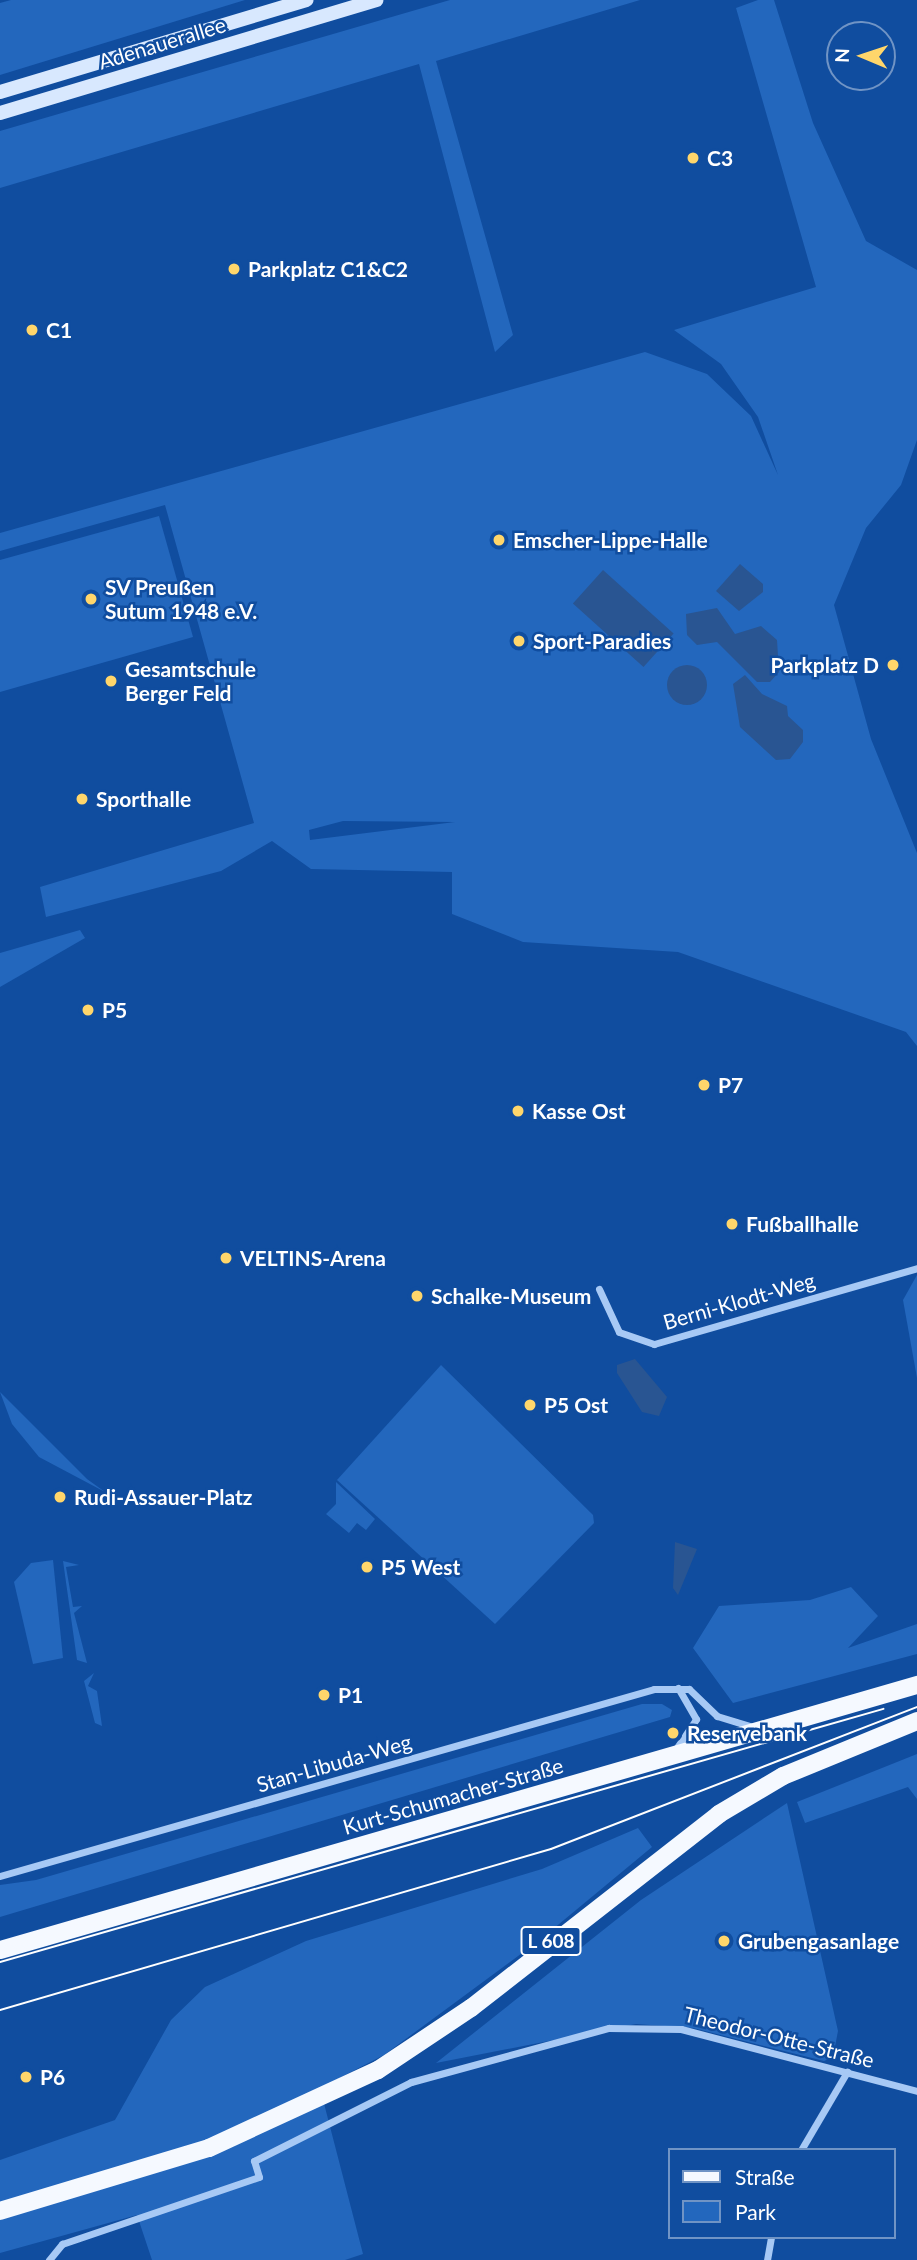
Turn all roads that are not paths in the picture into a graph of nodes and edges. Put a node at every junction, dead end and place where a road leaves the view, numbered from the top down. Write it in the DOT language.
graph roads {
  1 [pos="307,0"];
  2 [pos="376,0"];
  3 [pos="0,92"];
  4 [pos="0,113"];
  5 [pos="917,1268"];
  6 [pos="598,1289"];
  7 [pos="917,1685"];
  8 [pos="678,1688"];
  9 [pos="917,1721"];
  10 [pos="768,1729"];
  11 [pos="666,1759"];
  12 [pos="0,1876"];
  13 [pos="0,1950"];
  14 [pos="847,2072"];
  15 [pos="917,2091"];
  16 [pos="802,2148"];
  17 [pos="0,2211"];
  18 [pos="771,2239"];
  19 [pos="49,2260"];
  20 [pos="767,2260"];
  1 -- 3 [label="main road, Adenauerallee"];
  2 -- 4 [label="main road, Adenauerallee"];
  5 -- 6 [label="street, Berni-Klodt-Weg"];
  7 -- 10 [label="main road, Kurt-Schumacher-Straße"];
  8 -- 10 [label="street"];
  8 -- 11 [label="street"];
  8 -- 12 [label="street, Stan-Libuda-Weg"];
  9 -- 17 [label="main road, L 608"];
  10 -- 11 [label="main road, Kurt-Schumacher-Straße"];
  11 -- 13 [label="main road, Kurt-Schumacher-Straße"];
  14 -- 15 [label="street, Theodor-Otte-Straße"];
  14 -- 16 [label="street"];
  14 -- 19 [label="street, Theodor-Otte-Straße"];
  18 -- 20 [label="street"];
}
